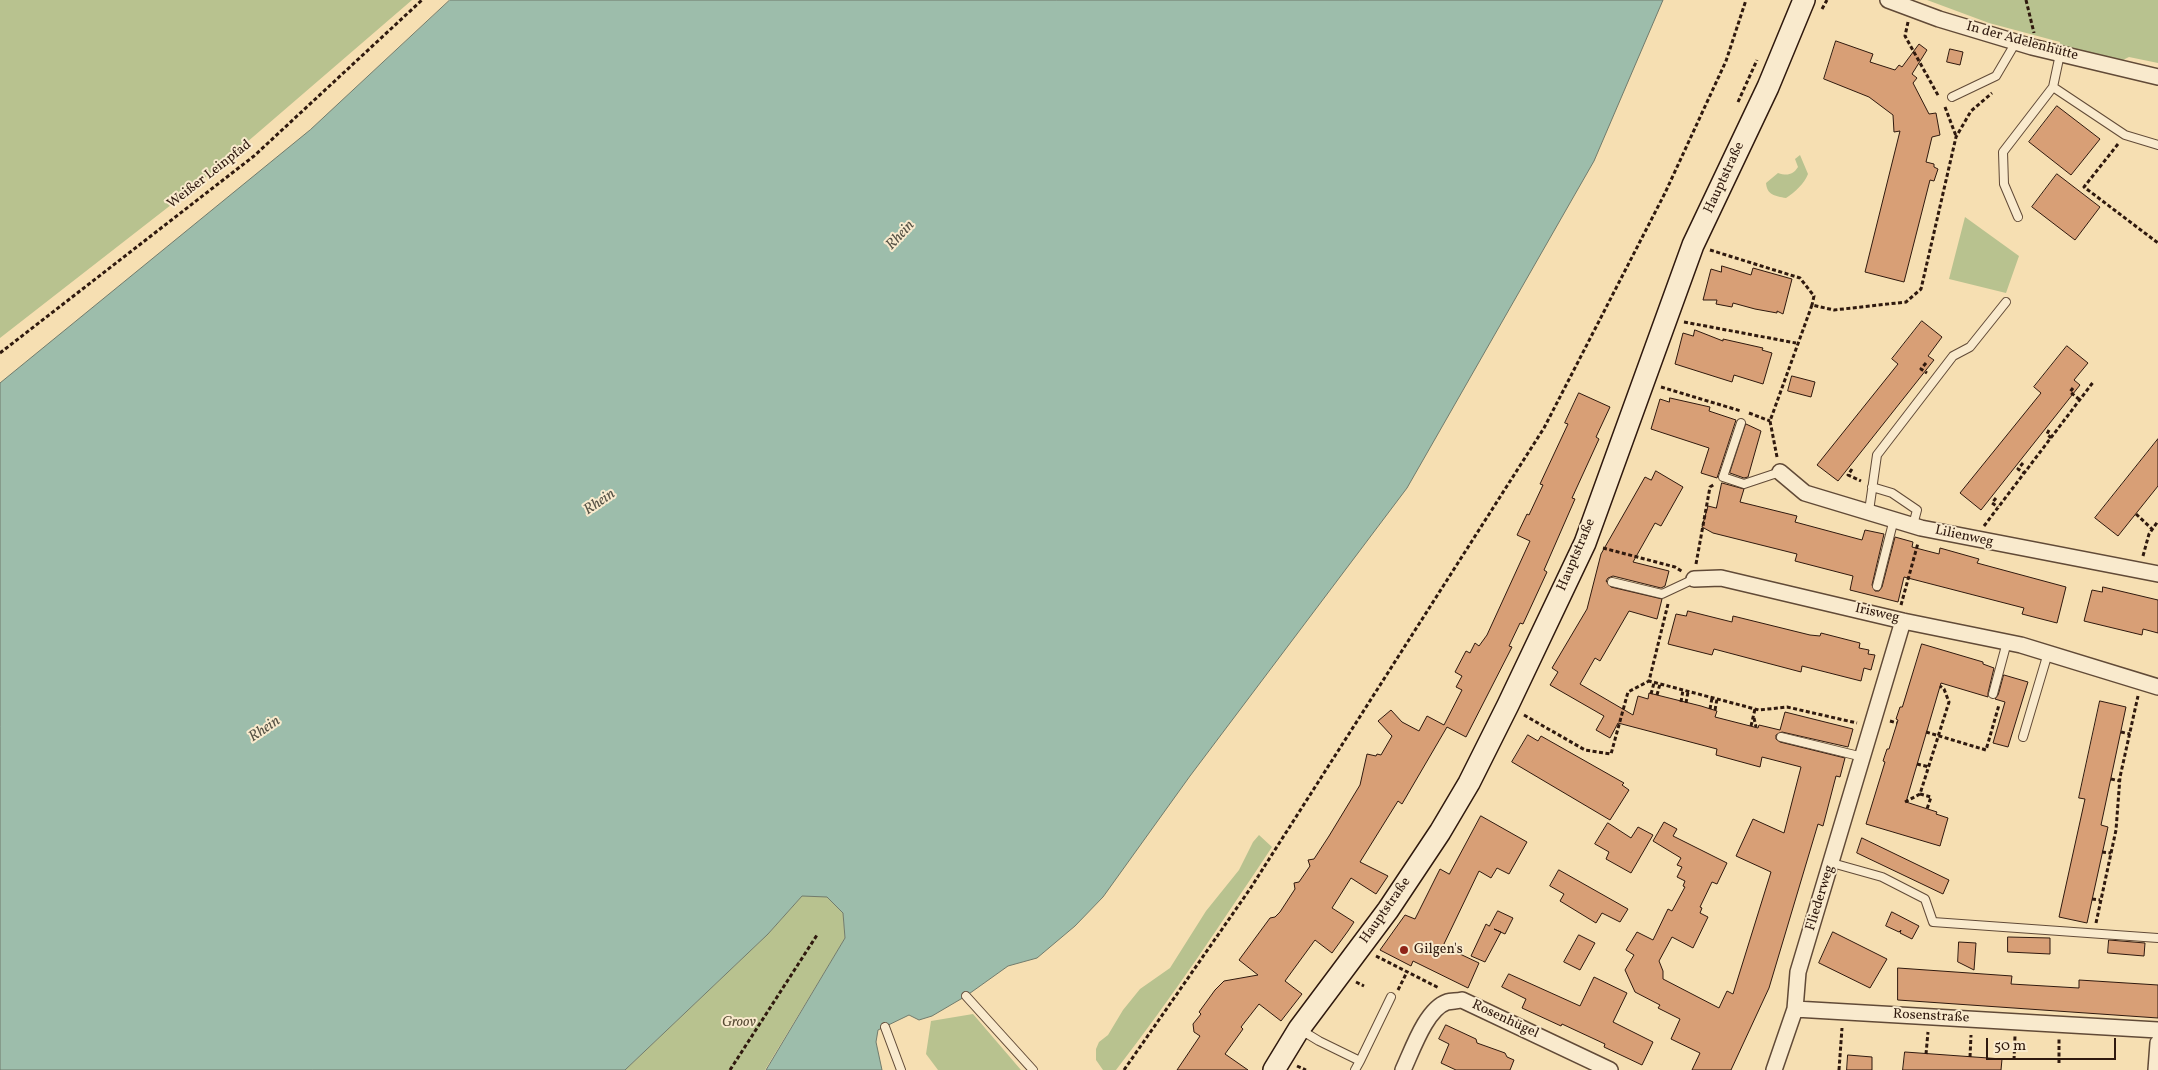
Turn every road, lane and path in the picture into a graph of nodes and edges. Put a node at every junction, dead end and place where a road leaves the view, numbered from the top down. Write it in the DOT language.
graph roads {
  1 [pos="422,0"];
  2 [pos="1746,0"];
  3 [pos="1804,0"];
  4 [pos="1888,0"];
  5 [pos="2026,0"];
  6 [pos="1910,8"];
  7 [pos="2016,42"];
  8 [pos="2032,47"];
  9 [pos="1760,51"];
  10 [pos="2060,54"];
  11 [pos="1996,76"];
  12 [pos="2158,77"];
  13 [pos="2052,87"];
  14 [pos="1952,97"];
  15 [pos="1735,108"];
  16 [pos="2125,135"];
  17 [pos="1956,136"];
  18 [pos="2158,145"];
  19 [pos="2018,218"];
  20 [pos="2158,242"];
  21 [pos="1693,245"];
  22 [pos="2006,302"];
  23 [pos="1812,305"];
  24 [pos="1665,317"];
  25 [pos="1796,343"];
  26 [pos="0,353"];
  27 [pos="2094,381"];
  28 [pos="1642,382"];
  29 [pos="2073,388"];
  30 [pos="2080,400"];
  31 [pos="1770,421"];
  32 [pos="1741,423"];
  33 [pos="2050,430"];
  34 [pos="2051,438"];
  35 [pos="2023,463"];
  36 [pos="1852,469"];
  37 [pos="1780,472"];
  38 [pos="2024,474"];
  39 [pos="1723,478"];
  40 [pos="1873,485"];
  41 [pos="1996,498"];
  42 [pos="1998,507"];
  43 [pos="1869,511"];
  44 [pos="2136,514"];
  45 [pos="1894,519"];
  46 [pos="2158,521"];
  47 [pos="1917,527"];
  48 [pos="2152,529"];
  49 [pos="1973,540"];
  50 [pos="1597,546"];
  51 [pos="2139,570"];
  52 [pos="2158,574"];
  53 [pos="1694,579"];
  54 [pos="1612,582"];
  55 [pos="1877,586"];
  56 [pos="1900,620"];
  57 [pos="2007,642"];
  58 [pos="2048,653"];
  59 [pos="2142,681"];
  60 [pos="1648,682"];
  61 [pos="1654,683"];
  62 [pos="1660,684"];
  63 [pos="1940,686"];
  64 [pos="2158,687"];
  65 [pos="1684,690"];
  66 [pos="1688,692"];
  67 [pos="1651,694"];
  68 [pos="1993,694"];
  69 [pos="1657,695"];
  70 [pos="1712,698"];
  71 [pos="1717,699"];
  72 [pos="1681,702"];
  73 [pos="2000,702"];
  74 [pos="1686,703"];
  75 [pos="1508,705"];
  76 [pos="1710,709"];
  77 [pos="1755,709"];
  78 [pos="1715,710"];
  79 [pos="1754,714"];
  80 [pos="1752,726"];
  81 [pos="1872,726"];
  82 [pos="1756,727"];
  83 [pos="1926,732"];
  84 [pos="2121,732"];
  85 [pos="2130,734"];
  86 [pos="1939,736"];
  87 [pos="1780,737"];
  88 [pos="2024,737"];
  89 [pos="1863,757"];
  90 [pos="1918,764"];
  91 [pos="1929,767"];
  92 [pos="2111,779"];
  93 [pos="2120,781"];
  94 [pos="1920,794"];
  95 [pos="1905,802"];
  96 [pos="1927,809"];
  97 [pos="2102,852"];
  98 [pos="2110,853"];
  99 [pos="1832,863"];
  100 [pos="2092,899"];
  101 [pos="2100,900"];
  102 [pos="2093,933"];
  103 [pos="817,936"];
  104 [pos="2158,938"];
  105 [pos="1371,954"];
  106 [pos="1407,972"];
  107 [pos="966,996"];
  108 [pos="1391,997"];
  109 [pos="1462,1000"];
  110 [pos="1795,1009"];
  111 [pos="1843,1012"];
  112 [pos="1929,1017"];
  113 [pos="1972,1019"];
  114 [pos="2016,1022"];
  115 [pos="2060,1024"];
  116 [pos="885,1027"];
  117 [pos="1299,1029"];
  118 [pos="2158,1030"];
  119 [pos="2158,1043"];
  120 [pos="1926,1054"];
  121 [pos="1970,1057"];
  122 [pos="1360,1060"];
  123 [pos="2014,1060"];
  124 [pos="2059,1064"];
  125 [pos="730,1070"];
  126 [pos="901,1070"];
  127 [pos="1033,1070"];
  128 [pos="1124,1070"];
  129 [pos="1274,1070"];
  130 [pos="1355,1070"];
  131 [pos="1403,1070"];
  132 [pos="1610,1070"];
  133 [pos="1774,1070"];
  134 [pos="1839,1070"];
  135 [pos="2156,1070"];
  1 -- 26 [label="path, Weißer Leinpfad"];
  2 -- 128 [label="path"];
  3 -- 21 [label="main road, Hauptstraße"];
  4 -- 6 [label="street, In der Adelenhütte"];
  5 -- 8 [label="path"];
  6 -- 7 [label="street, In der Adelenhütte"];
  6 -- 17 [label="path"];
  7 -- 8 [label="street, In der Adelenhütte"];
  7 -- 11 [label="lane"];
  8 -- 10 [label="street, In der Adelenhütte"];
  9 -- 15 [label="path"];
  10 -- 12 [label="street, In der Adelenhütte"];
  10 -- 13 [label="lane"];
  11 -- 14 [label="lane"];
  11 -- 17 [label="path"];
  13 -- 16 [label="lane"];
  13 -- 19 [label="lane"];
  16 -- 18 [label="lane"];
  16 -- 20 [label="path"];
  17 -- 23 [label="path"];
  21 -- 23 [label="path"];
  21 -- 24 [label="main road, Hauptstraße"];
  22 -- 40 [label="lane"];
  23 -- 25 [label="path"];
  24 -- 25 [label="path"];
  24 -- 28 [label="main road, Hauptstraße"];
  25 -- 31 [label="path"];
  27 -- 30 [label="path"];
  28 -- 31 [label="path"];
  28 -- 75 [label="main road, Hauptstraße"];
  29 -- 30 [label="path"];
  30 -- 34 [label="path"];
  31 -- 37 [label="path"];
  32 -- 39 [label="lane"];
  33 -- 34 [label="path"];
  34 -- 38 [label="path"];
  35 -- 38 [label="path"];
  36 -- 40 [label="path"];
  37 -- 39 [label="lane"];
  37 -- 43 [label="street, Lilienweg"];
  38 -- 42 [label="path"];
  39 -- 53 [label="path"];
  40 -- 43 [label="lane"];
  40 -- 47 [label="lane"];
  41 -- 42 [label="path"];
  42 -- 49 [label="path"];
  43 -- 45 [label="street, Lilienweg"];
  44 -- 48 [label="path"];
  45 -- 47 [label="street, Lilienweg"];
  45 -- 55 [label="lane"];
  46 -- 48 [label="path"];
  47 -- 49 [label="street, Lilienweg"];
  47 -- 56 [label="path"];
  48 -- 51 [label="path"];
  49 -- 51 [label="street, Lilienweg"];
  50 -- 53 [label="path"];
  51 -- 52 [label="street, Lilienweg"];
  53 -- 54 [label="lane"];
  53 -- 56 [label="street, Irisweg"];
  53 -- 60 [label="path"];
  56 -- 57 [label="street, Irisweg"];
  56 -- 81 [label="street, Fliederweg"];
  57 -- 58 [label="street, Irisweg"];
  57 -- 68 [label="lane"];
  58 -- 59 [label="street, Irisweg"];
  58 -- 88 [label="lane"];
  59 -- 64 [label="street, Irisweg"];
  59 -- 85 [label="path"];
  60 -- 61 [label="path"];
  60 -- 75 [label="path"];
  61 -- 62 [label="path"];
  61 -- 67 [label="path"];
  62 -- 65 [label="path"];
  62 -- 69 [label="path"];
  63 -- 86 [label="path"];
  65 -- 66 [label="path"];
  65 -- 72 [label="path"];
  66 -- 70 [label="path"];
  66 -- 74 [label="path"];
  70 -- 71 [label="path"];
  70 -- 76 [label="path"];
  71 -- 77 [label="path"];
  71 -- 78 [label="path"];
  73 -- 86 [label="path"];
  75 -- 117 [label="main road, Hauptstraße"];
  77 -- 79 [label="path"];
  77 -- 81 [label="path"];
  79 -- 80 [label="path"];
  79 -- 82 [label="path"];
  81 -- 89 [label="street, Fliederweg"];
  83 -- 86 [label="path"];
  84 -- 85 [label="path"];
  85 -- 93 [label="path"];
  86 -- 91 [label="path"];
  87 -- 89 [label="lane"];
  89 -- 99 [label="street, Fliederweg"];
  90 -- 91 [label="path"];
  91 -- 94 [label="path"];
  92 -- 93 [label="path"];
  93 -- 98 [label="path"];
  94 -- 95 [label="path"];
  94 -- 96 [label="path"];
  97 -- 98 [label="path"];
  98 -- 101 [label="path"];
  99 -- 102 [label="lane"];
  99 -- 110 [label="street, Fliederweg"];
  100 -- 101 [label="path"];
  101 -- 102 [label="path"];
  102 -- 104 [label="lane"];
  103 -- 125 [label="path"];
  105 -- 106 [label="path"];
  106 -- 108 [label="path"];
  106 -- 109 [label="path"];
  107 -- 127 [label="lane"];
  108 -- 122 [label="lane"];
  109 -- 131 [label="street, Rosenhügel"];
  109 -- 132 [label="street, Rosenhügel"];
  110 -- 111 [label="street, Rosenstraße"];
  110 -- 133 [label="street, Fliederweg"];
  111 -- 112 [label="street, Rosenstraße"];
  111 -- 134 [label="path"];
  112 -- 113 [label="street, Rosenstraße"];
  112 -- 120 [label="path"];
  113 -- 114 [label="street, Rosenstraße"];
  113 -- 121 [label="path"];
  114 -- 115 [label="street, Rosenstraße"];
  114 -- 123 [label="path"];
  115 -- 118 [label="street, Rosenstraße"];
  115 -- 124 [label="path"];
  116 -- 126 [label="lane"];
  117 -- 122 [label="lane"];
  117 -- 129 [label="main road, Hauptstraße"];
  119 -- 135 [label="street"];
  122 -- 130 [label="lane"];
}
